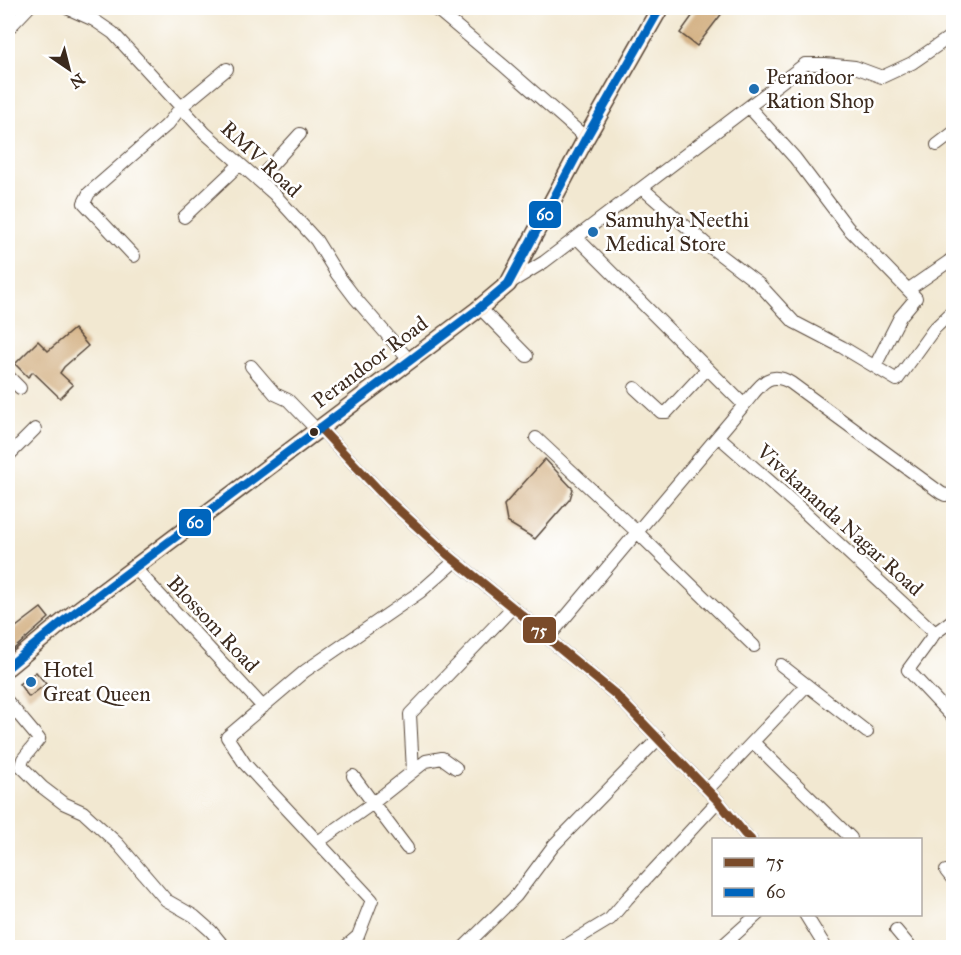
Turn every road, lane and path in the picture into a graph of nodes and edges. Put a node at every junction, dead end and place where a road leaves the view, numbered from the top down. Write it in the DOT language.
graph roads {
  1 [pos="28,8"];
  2 [pos="67,8"];
  3 [pos="432,8"];
  4 [pos="660,8"];
  5 [pos="8,29"];
  6 [pos="954,34"];
  7 [pos="227,69"];
  8 [pos="181,107"];
  9 [pos="749,107"];
  10 [pos="954,132"];
  11 [pos="300,134"];
  12 [pos="586,138"];
  13 [pos="937,145"];
  14 [pos="240,164"];
  15 [pos="258,180"];
  16 [pos="642,188"];
  17 [pos="184,217"];
  18 [pos="577,238"];
  19 [pos="134,256"];
  20 [pos="954,257"];
  21 [pos="508,284"];
  22 [pos="909,289"];
  23 [pos="480,308"];
  24 [pos="953,311"];
  25 [pos="527,356"];
  26 [pos="409,360"];
  27 [pos="251,366"];
  28 [pos="875,366"];
  29 [pos="707,369"];
  30 [pos="8,376"];
  31 [pos="20,388"];
  32 [pos="635,388"];
  33 [pos="744,405"];
  34 [pos="35,429"];
  35 [pos="319,429"];
  36 [pos="718,436"];
  37 [pos="536,438"];
  38 [pos="8,456"];
  39 [pos="954,494"];
  40 [pos="638,533"];
  41 [pos="455,561"];
  42 [pos="134,567"];
  43 [pos="513,607"];
  44 [pos="954,619"];
  45 [pos="934,633"];
  46 [pos="548,638"];
  47 [pos="754,646"];
  48 [pos="781,665"];
  49 [pos="8,667"];
  50 [pos="807,685"];
  51 [pos="8,702"];
  52 [pos="263,707"];
  53 [pos="954,719"];
  54 [pos="867,732"];
  55 [pos="659,738"];
  56 [pos="753,742"];
  57 [pos="456,768"];
  58 [pos="412,771"];
  59 [pos="353,776"];
  60 [pos="707,790"];
  61 [pos="718,801"];
  62 [pos="373,803"];
  63 [pos="749,838"];
  64 [pos="851,838"];
  65 [pos="318,842"];
  66 [pos="407,848"];
  67 [pos="757,916"];
  68 [pos="806,916"];
  69 [pos="896,930"];
  70 [pos="225,948"];
  71 [pos="345,948"];
  72 [pos="463,948"];
  73 [pos="562,948"];
  74 [pos="720,948"];
  75 [pos="826,948"];
  76 [pos="911,948"];
  1 -- 5 [label="street"];
  2 -- 8 [label="street, RMV Road"];
  3 -- 12 [label="street"];
  4 -- 12 [label="main road, Perandoor Road"];
  6 -- 9 [label="street"];
  7 -- 8 [label="street"];
  8 -- 14 [label="street, RMV Road"];
  8 -- 19 [label="street"];
  9 -- 16 [label="street"];
  9 -- 22 [label="street"];
  10 -- 13 [label="street"];
  11 -- 15 [label="street"];
  12 -- 21 [label="main road, Perandoor Road"];
  14 -- 15 [label="street, RMV Road"];
  14 -- 17 [label="street"];
  15 -- 26 [label="street, RMV Road"];
  16 -- 18 [label="street"];
  16 -- 28 [label="street"];
  18 -- 21 [label="street"];
  18 -- 29 [label="street"];
  20 -- 22 [label="street"];
  21 -- 23 [label="main road, Perandoor Road"];
  22 -- 28 [label="street"];
  23 -- 25 [label="street"];
  23 -- 26 [label="main road, Perandoor Road"];
  24 -- 28 [label="street"];
  26 -- 35 [label="main road, Perandoor Road"];
  27 -- 35 [label="street"];
  29 -- 32 [label="street"];
  29 -- 33 [label="street"];
  30 -- 31 [label="street"];
  33 -- 36 [label="street"];
  33 -- 39 [label="street"];
  34 -- 38 [label="street"];
  35 -- 41 [label="street"];
  35 -- 42 [label="main road, Perandoor Road"];
  36 -- 40 [label="street"];
  36 -- 45 [label="street, Vivekananda Nagar Road"];
  37 -- 40 [label="street"];
  40 -- 46 [label="street"];
  40 -- 47 [label="street"];
  41 -- 43 [label="street"];
  41 -- 52 [label="street"];
  42 -- 49 [label="main road, Perandoor Road"];
  42 -- 52 [label="street, Blossom Road"];
  43 -- 46 [label="street"];
  43 -- 58 [label="street"];
  44 -- 45 [label="street"];
  45 -- 53 [label="street"];
  46 -- 55 [label="street"];
  48 -- 50 [label="street"];
  50 -- 54 [label="street"];
  50 -- 56 [label="street"];
  51 -- 70 [label="street"];
  52 -- 65 [label="street"];
  55 -- 60 [label="street"];
  55 -- 72 [label="street"];
  56 -- 60 [label="street"];
  56 -- 64 [label="street"];
  57 -- 58 [label="street"];
  58 -- 62 [label="street"];
  59 -- 62 [label="street"];
  60 -- 61 [label="street"];
  61 -- 63 [label="street"];
  61 -- 73 [label="street"];
  62 -- 65 [label="street"];
  62 -- 66 [label="street"];
  65 -- 71 [label="street"];
  67 -- 74 [label="street"];
  68 -- 75 [label="street"];
  69 -- 76 [label="street"];
}
